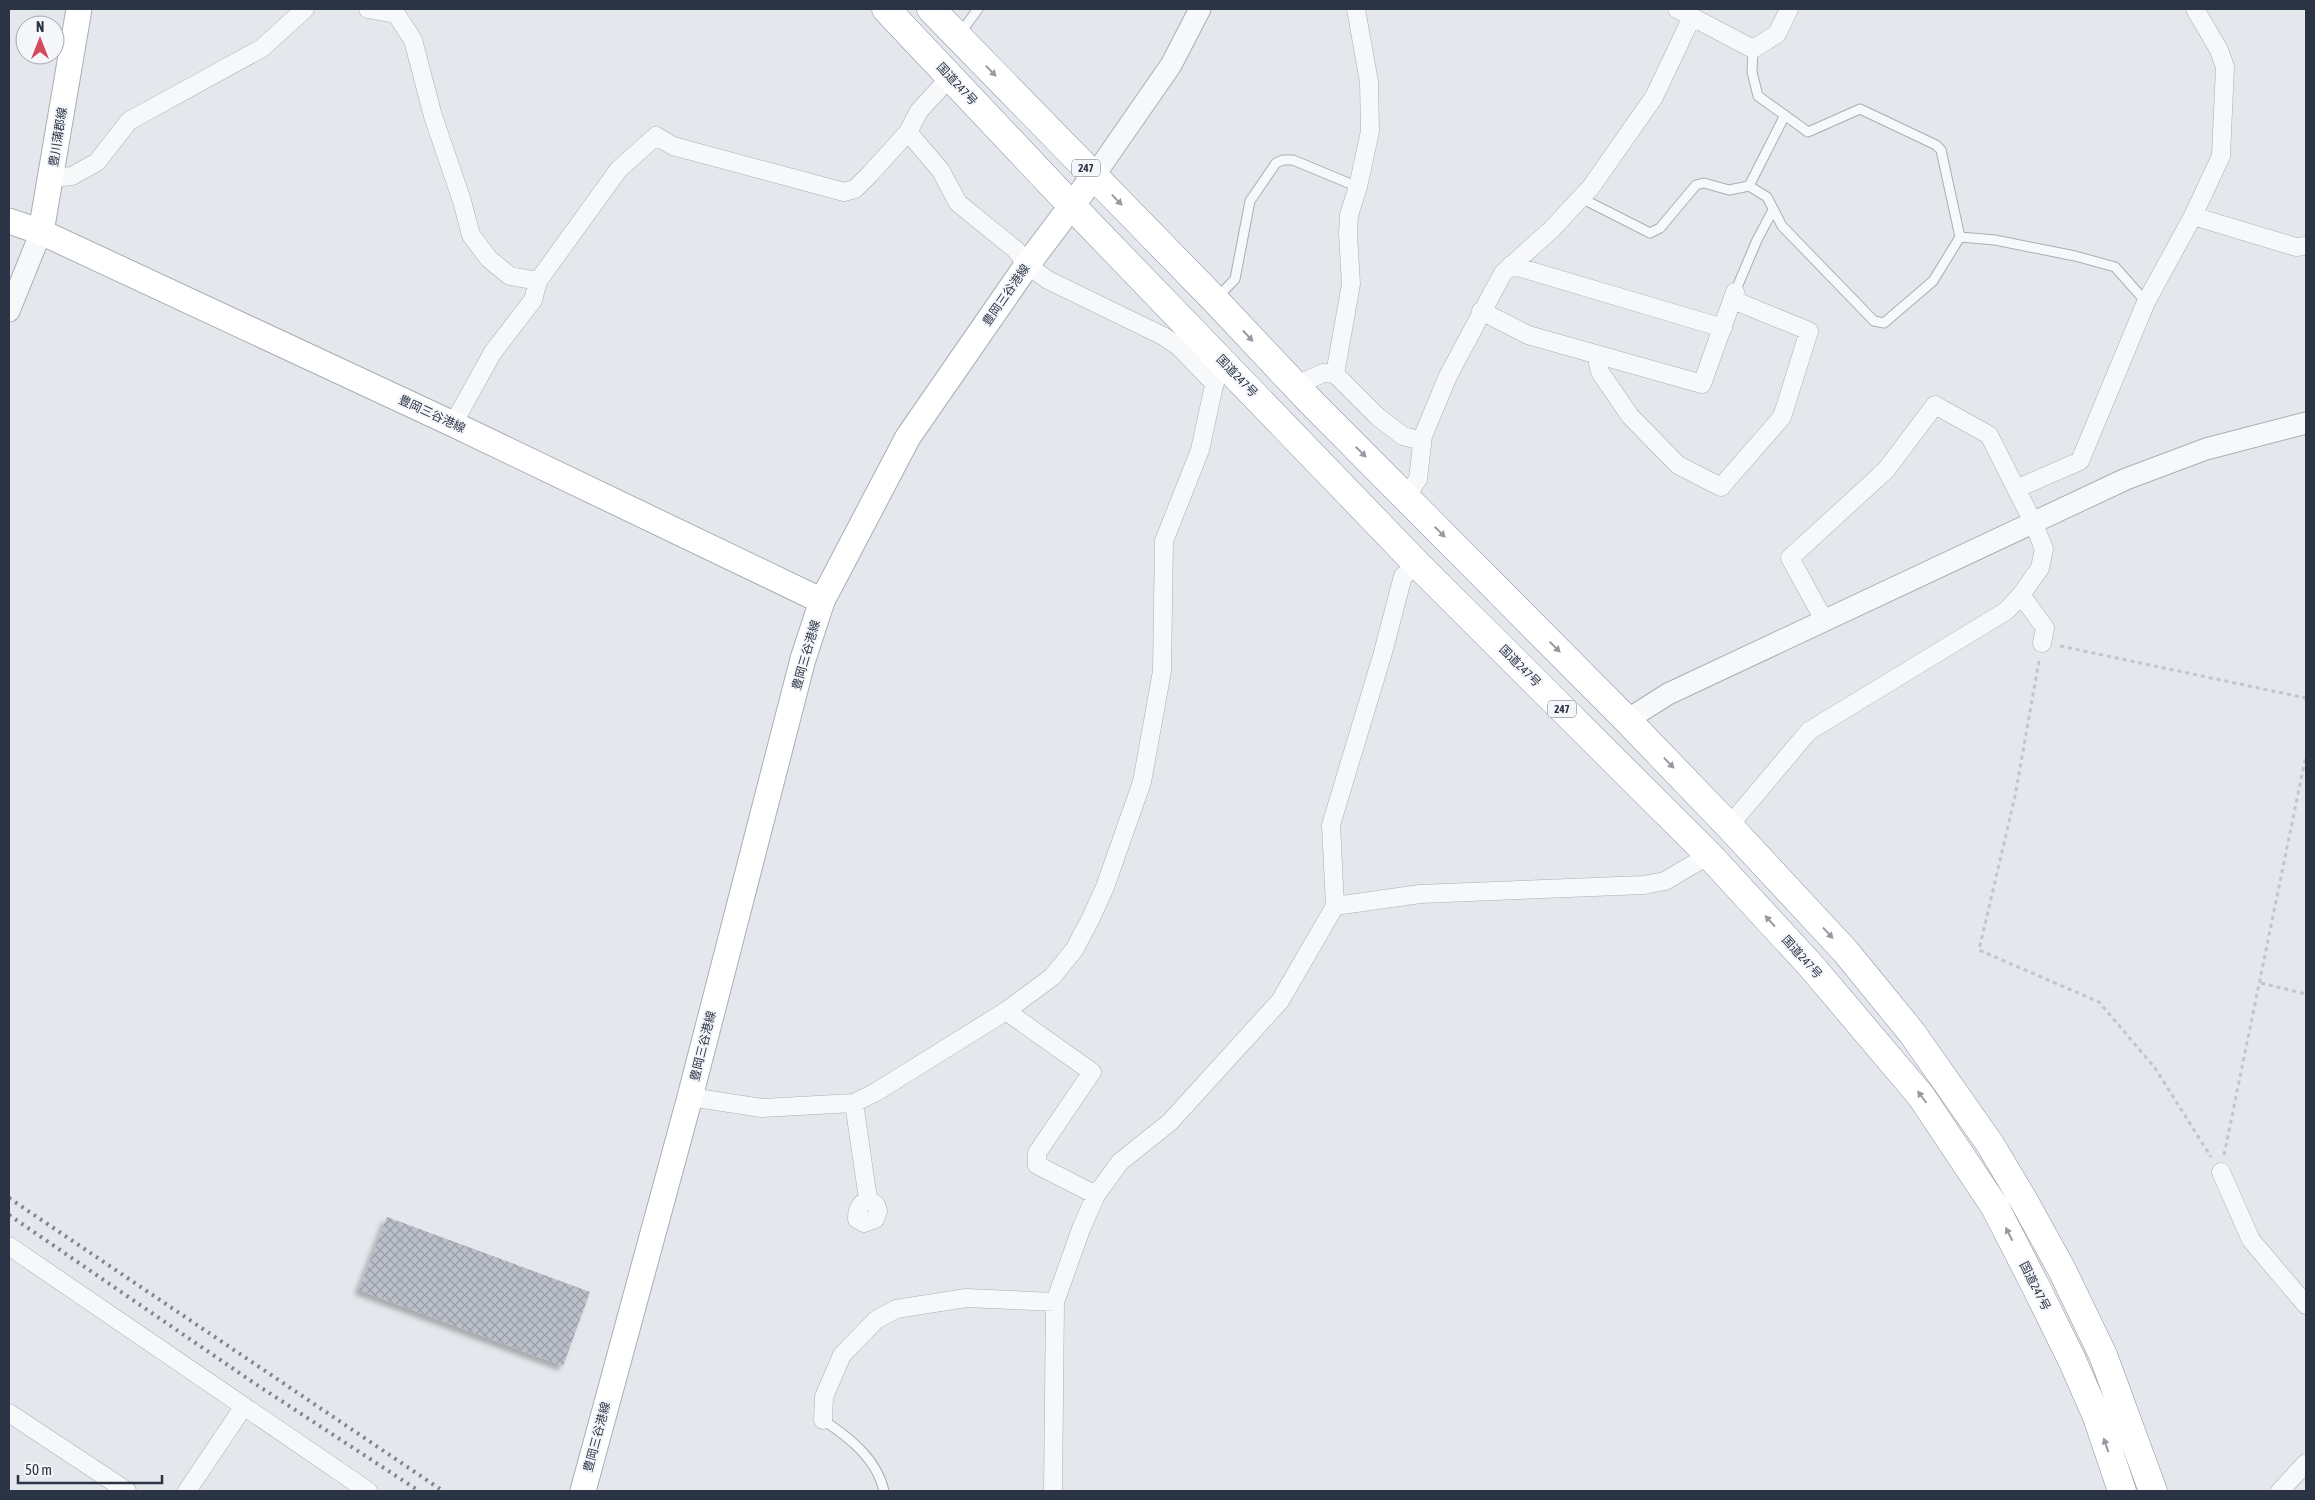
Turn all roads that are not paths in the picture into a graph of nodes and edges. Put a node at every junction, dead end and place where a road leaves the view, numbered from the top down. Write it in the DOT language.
graph roads {
  1 [pos="79,9"];
  2 [pos="305,9"];
  3 [pos="368,9"];
  4 [pos="886,9"];
  5 [pos="931,9"];
  6 [pos="978,9"];
  7 [pos="1200,9"];
  8 [pos="1356,9"];
  9 [pos="1789,9"];
  10 [pos="2195,9"];
  11 [pos="1684,13"];
  12 [pos="957,36"];
  13 [pos="1753,49"];
  14 [pos="951,76"];
  15 [pos="1785,115"];
  16 [pos="908,132"];
  17 [pos="1094,176"];
  18 [pos="52,178"];
  19 [pos="1749,186"];
  20 [pos="1358,187"];
  21 [pos="1581,198"];
  22 [pos="1071,205"];
  23 [pos="1773,210"];
  24 [pos="2193,216"];
  25 [pos="9,221"];
  26 [pos="41,232"];
  27 [pos="1960,237"];
  28 [pos="2306,246"];
  29 [pos="1027,265"];
  30 [pos="1511,265"];
  31 [pos="538,281"];
  32 [pos="1734,296"];
  33 [pos="1215,300"];
  34 [pos="2146,302"];
  35 [pos="9,311"];
  36 [pos="1481,311"];
  37 [pos="1722,328"];
  38 [pos="1596,354"];
  39 [pos="1217,371"];
  40 [pos="1335,374"];
  41 [pos="1296,386"];
  42 [pos="453,424"];
  43 [pos="2306,424"];
  44 [pos="1422,441"];
  45 [pos="2016,489"];
  46 [pos="1406,497"];
  47 [pos="2033,522"];
  48 [pos="1418,565"];
  49 [pos="2022,595"];
  50 [pos="822,601"];
  51 [pos="1824,620"];
  52 [pos="2042,643"];
  53 [pos="1627,720"];
  54 [pos="1729,826"];
  55 [pos="1709,855"];
  56 [pos="1336,906"];
  57 [pos="1006,1011"];
  58 [pos="690,1097"];
  59 [pos="854,1103"];
  60 [pos="2220,1172"];
  61 [pos="1096,1195"];
  62 [pos="868,1200"];
  63 [pos="9,1246"];
  64 [pos="1055,1302"];
  65 [pos="2306,1305"];
  66 [pos="244,1406"];
  67 [pos="9,1413"];
  68 [pos="823,1420"];
  69 [pos="2306,1463"];
  70 [pos="127,1491"];
  71 [pos="187,1491"];
  72 [pos="368,1491"];
  73 [pos="583,1491"];
  74 [pos="884,1491"];
  75 [pos="1053,1491"];
  76 [pos="2122,1491"];
  77 [pos="2153,1491"];
  78 [pos="2280,1491"];
  1 -- 18 [label="main road, 豊川蒲郡線"];
  2 -- 18 [label="street"];
  3 -- 31 [label="street"];
  4 -- 14 [label="highway, 国道247号 / 247"];
  5 -- 12 [label="highway, 247"];
  6 -- 12 [label="lane"];
  7 -- 17 [label="street"];
  8 -- 20 [label="street"];
  9 -- 13 [label="street"];
  10 -- 24 [label="street"];
  11 -- 13 [label="street"];
  11 -- 21 [label="street"];
  12 -- 17 [label="highway, 247, one-way"];
  13 -- 15 [label="lane"];
  14 -- 16 [label="street"];
  14 -- 22 [label="highway, 国道247号 / 247"];
  15 -- 19 [label="lane"];
  15 -- 27 [label="lane"];
  16 -- 29 [label="street"];
  16 -- 31 [label="street"];
  17 -- 22 [label="main road, 豊岡三谷港線"];
  17 -- 33 [label="highway, 247, one-way"];
  18 -- 26 [label="main road, 豊川蒲郡線"];
  19 -- 21 [label="lane"];
  19 -- 23 [label="lane"];
  20 -- 33 [label="lane"];
  20 -- 40 [label="street"];
  21 -- 30 [label="street"];
  22 -- 29 [label="main road, 豊岡三谷港線"];
  22 -- 39 [label="highway, 国道247号 / 247"];
  23 -- 27 [label="lane"];
  23 -- 32 [label="lane"];
  24 -- 28 [label="street"];
  24 -- 34 [label="street"];
  25 -- 26 [label="main road"];
  26 -- 35 [label="street"];
  26 -- 42 [label="main road, 豊岡三谷港線"];
  27 -- 34 [label="lane"];
  29 -- 39 [label="street"];
  29 -- 50 [label="main road, 豊岡三谷港線"];
  30 -- 36 [label="street"];
  30 -- 37 [label="street"];
  31 -- 42 [label="street"];
  32 -- 37 [label="street"];
  32 -- 38 [label="street"];
  33 -- 41 [label="highway, 247, one-way"];
  34 -- 45 [label="street"];
  36 -- 38 [label="street"];
  36 -- 44 [label="street"];
  37 -- 38 [label="street"];
  39 -- 48 [label="highway, 国道247号 / 247"];
  39 -- 57 [label="street"];
  40 -- 41 [label="street"];
  40 -- 44 [label="street"];
  41 -- 46 [label="highway, 247, one-way"];
  42 -- 50 [label="main road, 豊岡三谷港線"];
  43 -- 47 [label="street"];
  44 -- 46 [label="street"];
  45 -- 47 [label="street"];
  45 -- 51 [label="street"];
  46 -- 53 [label="highway, 247, one-way"];
  47 -- 49 [label="street"];
  47 -- 51 [label="street"];
  48 -- 55 [label="highway, 国道247号 / 247"];
  48 -- 56 [label="street"];
  49 -- 52 [label="street"];
  49 -- 54 [label="street"];
  50 -- 58 [label="main road, 豊岡三谷港線"];
  51 -- 53 [label="street"];
  53 -- 54 [label="highway, 247, one-way"];
  54 -- 77 [label="highway, 247, one-way"];
  55 -- 56 [label="street"];
  76 -- 55 [label="highway, 国道247号 / 247, one-way"];
  56 -- 61 [label="street"];
  57 -- 59 [label="street"];
  57 -- 61 [label="street"];
  58 -- 59 [label="street"];
  58 -- 73 [label="main road, 豊岡三谷港線"];
  59 -- 62 [label="street"];
  60 -- 65 [label="street"];
  61 -- 64 [label="street"];
  63 -- 66 [label="street"];
  64 -- 68 [label="street"];
  64 -- 75 [label="street"];
  66 -- 71 [label="street"];
  66 -- 72 [label="street"];
  67 -- 70 [label="street"];
  68 -- 74 [label="lane"];
  69 -- 78 [label="street"];
}
